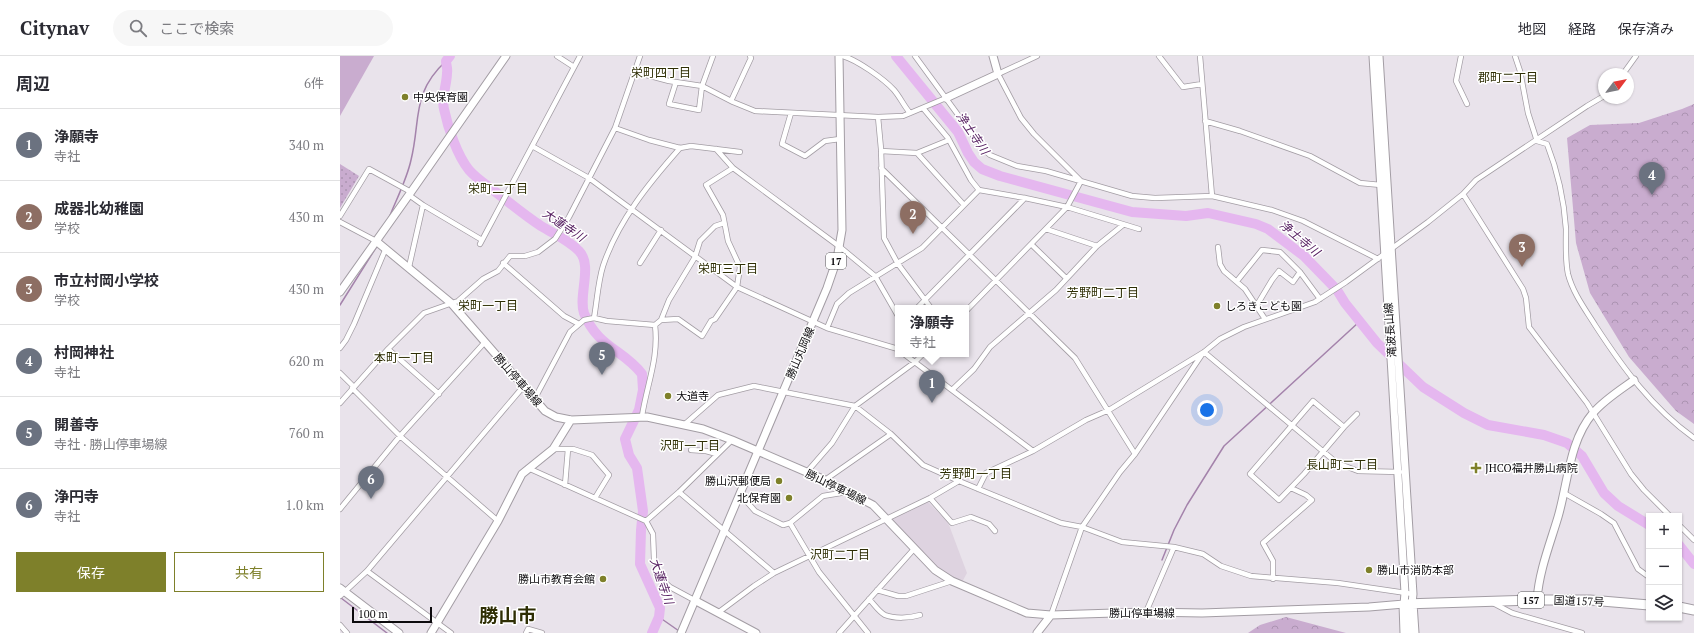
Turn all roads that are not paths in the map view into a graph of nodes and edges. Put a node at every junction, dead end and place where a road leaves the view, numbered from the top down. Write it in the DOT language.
graph roads {
  1 [pos="506,56"];
  2 [pos="558,56"];
  3 [pos="580,56"];
  4 [pos="640,56"];
  5 [pos="713,56"];
  6 [pos="750,56"];
  7 [pos="839,56"];
  8 [pos="842,56"];
  9 [pos="915,56"];
  10 [pos="993,56"];
  11 [pos="1036,56"];
  12 [pos="1159,56"];
  13 [pos="1200,56"];
  14 [pos="1373,56"];
  15 [pos="1379,56"];
  16 [pos="1461,56"];
  17 [pos="1515,56"];
  18 [pos="1636,56"];
  19 [pos="574,67"];
  20 [pos="1627,68"];
  21 [pos="635,72"];
  22 [pos="998,74"];
  23 [pos="676,82"];
  24 [pos="1202,84"];
  25 [pos="702,86"];
  26 [pos="946,98"];
  27 [pos="1598,100"];
  28 [pos="731,101"];
  29 [pos="1467,104"];
  30 [pos="925,107"];
  31 [pos="791,113"];
  32 [pos="910,113"];
  33 [pos="839,115"];
  34 [pos="878,117"];
  35 [pos="1205,121"];
  36 [pos="615,128"];
  37 [pos="840,139"];
  38 [pos="949,140"];
  39 [pos="1537,141"];
  40 [pos="532,146"];
  41 [pos="680,148"];
  42 [pos="716,149"];
  43 [pos="881,151"];
  44 [pos="740,152"];
  45 [pos="916,153"];
  46 [pos="733,168"];
  47 [pos="881,168"];
  48 [pos="589,178"];
  49 [pos="1081,182"];
  50 [pos="1381,186"];
  51 [pos="979,190"];
  52 [pos="410,194"];
  53 [pos="1463,194"];
  54 [pos="1212,196"];
  55 [pos="1025,198"];
  56 [pos="423,205"];
  57 [pos="964,205"];
  58 [pos="1068,205"];
  59 [pos="632,208"];
  60 [pos="340,216"];
  61 [pos="340,222"];
  62 [pos="724,223"];
  63 [pos="1123,225"];
  64 [pos="942,228"];
  65 [pos="1139,228"];
  66 [pos="1046,229"];
  67 [pos="661,230"];
  68 [pos="376,241"];
  69 [pos="1031,244"];
  70 [pos="1097,246"];
  71 [pos="840,247"];
  72 [pos="1218,247"];
  73 [pos="386,248"];
  74 [pos="1388,251"];
  75 [pos="969,255"];
  76 [pos="695,257"];
  77 [pos="1378,258"];
  78 [pos="504,263"];
  79 [pos="640,263"];
  80 [pos="898,264"];
  81 [pos="409,267"];
  82 [pos="1300,272"];
  83 [pos="875,276"];
  84 [pos="1066,278"];
  85 [pos="1237,281"];
  86 [pos="995,282"];
  87 [pos="737,287"];
  88 [pos="340,292"];
  89 [pos="1320,299"];
  90 [pos="925,300"];
  91 [pos="451,304"];
  92 [pos="920,305"];
  93 [pos="929,305"];
  94 [pos="1257,305"];
  95 [pos="969,308"];
  96 [pos="895,311"];
  97 [pos="1030,313"];
  98 [pos="594,318"];
  99 [pos="1265,319"];
  100 [pos="660,320"];
  101 [pos="813,322"];
  102 [pos="579,324"];
  103 [pos="655,325"];
  104 [pos="827,328"];
  105 [pos="485,342"];
  106 [pos="340,348"];
  107 [pos="895,348"];
  108 [pos="388,349"];
  109 [pos="1204,352"];
  110 [pos="908,357"];
  111 [pos="920,357"];
  112 [pos="915,362"];
  113 [pos="340,373"];
  114 [pos="1634,380"];
  115 [pos="1396,384"];
  116 [pos="523,387"];
  117 [pos="353,388"];
  118 [pos="952,390"];
  119 [pos="783,393"];
  120 [pos="439,394"];
  121 [pos="534,400"];
  122 [pos="340,402"];
  123 [pos="855,406"];
  124 [pos="1109,410"];
  125 [pos="1357,414"];
  126 [pos="1593,414"];
  127 [pos="642,416"];
  128 [pos="571,420"];
  129 [pos="685,424"];
  130 [pos="1291,424"];
  131 [pos="1344,427"];
  132 [pos="891,434"];
  133 [pos="400,436"];
  134 [pos="1694,438"];
  135 [pos="732,440"];
  136 [pos="553,449"];
  137 [pos="568,449"];
  138 [pos="691,450"];
  139 [pos="758,451"];
  140 [pos="1033,451"];
  141 [pos="1324,451"];
  142 [pos="717,454"];
  143 [pos="1135,454"];
  144 [pos="528,468"];
  145 [pos="1402,472"];
  146 [pos="806,473"];
  147 [pos="446,477"];
  148 [pos="825,480"];
  149 [pos="959,481"];
  150 [pos="565,485"];
  151 [pos="1291,488"];
  152 [pos="978,489"];
  153 [pos="679,492"];
  154 [pos="848,492"];
  155 [pos="1564,493"];
  156 [pos="740,494"];
  157 [pos="595,498"];
  158 [pos="930,498"];
  159 [pos="340,509"];
  160 [pos="1667,513"];
  161 [pos="886,518"];
  162 [pos="498,521"];
  163 [pos="646,521"];
  164 [pos="790,523"];
  165 [pos="1082,527"];
  166 [pos="1682,528"];
  167 [pos="995,531"];
  168 [pos="724,532"];
  169 [pos="1694,540"];
  170 [pos="1174,547"];
  171 [pos="914,549"];
  172 [pos="809,555"];
  173 [pos="367,572"];
  174 [pos="774,573"];
  175 [pos="1646,575"];
  176 [pos="1273,579"];
  177 [pos="952,581"];
  178 [pos="877,590"];
  179 [pos="342,592"];
  180 [pos="1405,594"];
  181 [pos="869,599"];
  182 [pos="1537,600"];
  183 [pos="696,601"];
  184 [pos="1410,601"];
  185 [pos="1490,602"];
  186 [pos="1646,604"];
  187 [pos="1682,608"];
  188 [pos="1694,610"];
  189 [pos="719,612"];
  190 [pos="1146,612"];
  191 [pos="920,615"];
  192 [pos="1050,615"];
  193 [pos="854,616"];
  194 [pos="437,623"];
  195 [pos="340,625"];
  196 [pos="347,633"];
  197 [pos="399,633"];
  198 [pos="431,633"];
  199 [pos="451,633"];
  200 [pos="526,633"];
  201 [pos="542,633"];
  202 [pos="681,633"];
  203 [pos="756,633"];
  204 [pos="838,633"];
  205 [pos="868,633"];
  206 [pos="1037,633"];
  207 [pos="1405,633"];
  208 [pos="1414,633"];
  209 [pos="1582,633"];
  1 -- 52 [label="main road"];
  2 -- 19 [label="street"];
  3 -- 19 [label="street"];
  4 -- 21 [label="street"];
  5 -- 25 [label="street"];
  6 -- 28 [label="street"];
  7 -- 33 [label="main road, 勝山丸岡線 / 17"];
  8 -- 32 [label="street"];
  9 -- 26 [label="street"];
  10 -- 22 [label="main road"];
  11 -- 22 [label="street"];
  12 -- 24 [label="street"];
  13 -- 24 [label="street"];
  14 -- 50 [label="main road, 滝波長山線"];
  15 -- 74 [label="main road, 滝波長山線"];
  16 -- 29 [label="street"];
  17 -- 39 [label="street"];
  18 -- 20 [label="street"];
  19 -- 40 [label="street"];
  21 -- 23 [label="street"];
  21 -- 36 [label="street"];
  22 -- 26 [label="main road"];
  22 -- 49 [label="street"];
  23 -- 25 [label="street"];
  23 -- 25 [label="street"];
  24 -- 35 [label="street"];
  25 -- 28 [label="street"];
  26 -- 30 [label="street"];
  26 -- 49 [label="street"];
  27 -- 39 [label="street"];
  28 -- 31 [label="street"];
  30 -- 32 [label="street"];
  30 -- 38 [label="street"];
  31 -- 33 [label="street"];
  31 -- 37 [label="street"];
  32 -- 34 [label="street"];
  33 -- 34 [label="street"];
  33 -- 37 [label="main road, 勝山丸岡線 / 17"];
  34 -- 43 [label="street"];
  35 -- 50 [label="street"];
  35 -- 54 [label="street"];
  36 -- 41 [label="street"];
  36 -- 48 [label="street"];
  37 -- 71 [label="main road, 勝山丸岡線 / 17"];
  38 -- 45 [label="street"];
  38 -- 51 [label="street"];
  39 -- 53 [label="street"];
  39 -- 114 [label="street"];
  40 -- 48 [label="street"];
  40 -- 56 [label="street"];
  41 -- 42 [label="street"];
  41 -- 59 [label="street"];
  42 -- 44 [label="street"];
  42 -- 46 [label="street"];
  43 -- 45 [label="street"];
  43 -- 47 [label="street"];
  45 -- 57 [label="street"];
  46 -- 62 [label="street"];
  46 -- 71 [label="street"];
  47 -- 64 [label="street"];
  47 -- 80 [label="street"];
  48 -- 59 [label="street"];
  48 -- 78 [label="street"];
  49 -- 54 [label="street"];
  49 -- 58 [label="street"];
  50 -- 74 [label="main road, 滝波長山線"];
  51 -- 55 [label="street"];
  51 -- 57 [label="street"];
  52 -- 56 [label="street"];
  52 -- 60 [label="street"];
  52 -- 68 [label="main road"];
  53 -- 74 [label="street"];
  53 -- 126 [label="street"];
  54 -- 77 [label="street"];
  55 -- 58 [label="street"];
  55 -- 75 [label="street"];
  56 -- 81 [label="street"];
  57 -- 64 [label="street"];
  58 -- 63 [label="street"];
  58 -- 66 [label="street"];
  59 -- 67 [label="street"];
  59 -- 98 [label="street"];
  61 -- 68 [label="street"];
  62 -- 76 [label="street"];
  62 -- 87 [label="street"];
  63 -- 65 [label="street"];
  63 -- 70 [label="street"];
  64 -- 75 [label="street"];
  64 -- 80 [label="street"];
  66 -- 69 [label="street"];
  66 -- 70 [label="street"];
  67 -- 76 [label="street"];
  67 -- 79 [label="street"];
  68 -- 73 [label="main road, 勝山停車場線"];
  68 -- 88 [label="main road"];
  69 -- 84 [label="street"];
  69 -- 86 [label="street"];
  70 -- 84 [label="street"];
  71 -- 83 [label="street"];
  71 -- 101 [label="main road, 勝山丸岡線 / 17"];
  72 -- 85 [label="street"];
  73 -- 81 [label="main road, 勝山停車場線"];
  73 -- 106 [label="street"];
  74 -- 77 [label="street"];
  74 -- 115 [label="main road, 滝波長山線"];
  74 -- 115 [label="main road, 滝波長山線"];
  75 -- 86 [label="street"];
  75 -- 90 [label="street"];
  76 -- 87 [label="street"];
  76 -- 100 [label="street"];
  77 -- 89 [label="street"];
  78 -- 91 [label="street"];
  78 -- 102 [label="street"];
  80 -- 83 [label="street"];
  80 -- 90 [label="street"];
  81 -- 91 [label="main road, 勝山停車場線"];
  82 -- 85 [label="street"];
  82 -- 89 [label="street"];
  82 -- 94 [label="street"];
  83 -- 96 [label="street"];
  83 -- 104 [label="street"];
  84 -- 97 [label="street"];
  85 -- 94 [label="street"];
  86 -- 95 [label="street"];
  86 -- 97 [label="street"];
  87 -- 100 [label="street"];
  87 -- 101 [label="street"];
  89 -- 99 [label="street"];
  90 -- 92 [label="street"];
  90 -- 93 [label="street"];
  91 -- 105 [label="main road, 勝山停車場線"];
  91 -- 108 [label="street"];
  94 -- 99 [label="street"];
  97 -- 118 [label="street"];
  97 -- 124 [label="street"];
  98 -- 102 [label="street"];
  98 -- 103 [label="street"];
  99 -- 109 [label="street"];
  100 -- 103 [label="street"];
  101 -- 104 [label="street"];
  101 -- 119 [label="main road, 勝山丸岡線 / 17"];
  102 -- 121 [label="street"];
  103 -- 127 [label="street"];
  104 -- 107 [label="street"];
  105 -- 116 [label="main road, 勝山停車場線"];
  105 -- 120 [label="street"];
  108 -- 117 [label="street"];
  108 -- 120 [label="street"];
  109 -- 124 [label="street"];
  109 -- 130 [label="street"];
  109 -- 143 [label="street"];
  110 -- 112 [label="street"];
  111 -- 112 [label="street"];
  112 -- 118 [label="street"];
  112 -- 123 [label="street"];
  113 -- 117 [label="street"];
  114 -- 126 [label="main road"];
  114 -- 134 [label="street"];
  115 -- 145 [label="main road, 滝波長山線"];
  116 -- 121 [label="main road, 勝山停車場線"];
  116 -- 147 [label="street"];
  117 -- 122 [label="street"];
  117 -- 133 [label="street"];
  118 -- 140 [label="street"];
  119 -- 123 [label="street"];
  119 -- 129 [label="street"];
  119 -- 139 [label="main road, 勝山丸岡線 / 17"];
  120 -- 133 [label="street"];
  121 -- 128 [label="main road, 勝山停車場線"];
  123 -- 132 [label="street"];
  123 -- 146 [label="street"];
  124 -- 140 [label="street"];
  124 -- 143 [label="street"];
  125 -- 131 [label="street"];
  126 -- 155 [label="main road"];
  126 -- 160 [label="street"];
  127 -- 128 [label="main road, 勝山停車場線"];
  127 -- 129 [label="main road, 勝山停車場線"];
  128 -- 136 [label="main road"];
  129 -- 135 [label="main road, 勝山停車場線"];
  130 -- 131 [label="street"];
  130 -- 141 [label="street"];
  130 -- 151 [label="street"];
  131 -- 141 [label="street"];
  132 -- 148 [label="street"];
  132 -- 149 [label="street"];
  133 -- 147 [label="street"];
  133 -- 159 [label="street"];
  135 -- 139 [label="main road, 勝山停車場線"];
  135 -- 142 [label="street"];
  136 -- 137 [label="street"];
  136 -- 144 [label="main road"];
  137 -- 150 [label="street"];
  137 -- 157 [label="street"];
  138 -- 142 [label="street"];
  139 -- 146 [label="main road, 勝山停車場線"];
  139 -- 156 [label="main road, 勝山丸岡線 / 17"];
  140 -- 152 [label="street"];
  141 -- 145 [label="street"];
  141 -- 151 [label="street"];
  142 -- 153 [label="street"];
  143 -- 165 [label="street"];
  144 -- 150 [label="street"];
  144 -- 162 [label="main road"];
  145 -- 180 [label="main road, 滝波長山線"];
  145 -- 184 [label="main road, 滝波長山線"];
  146 -- 148 [label="main road, 勝山停車場線"];
  147 -- 162 [label="street"];
  147 -- 173 [label="street"];
  148 -- 154 [label="main road, 勝山停車場線"];
  149 -- 152 [label="street"];
  149 -- 158 [label="street"];
  150 -- 157 [label="street"];
  151 -- 176 [label="street"];
  152 -- 165 [label="street"];
  153 -- 163 [label="street"];
  153 -- 168 [label="street"];
  154 -- 161 [label="main road, 勝山停車場線"];
  154 -- 164 [label="street"];
  155 -- 175 [label="street"];
  155 -- 182 [label="main road"];
  156 -- 164 [label="street"];
  156 -- 168 [label="main road, 勝山丸岡線 / 17"];
  157 -- 163 [label="street"];
  158 -- 161 [label="street"];
  158 -- 167 [label="street"];
  161 -- 171 [label="main road, 勝山停車場線"];
  161 -- 172 [label="street"];
  162 -- 194 [label="main road"];
  163 -- 183 [label="street"];
  164 -- 172 [label="street"];
  165 -- 170 [label="street"];
  165 -- 192 [label="street"];
  166 -- 169 [label="street"];
  168 -- 174 [label="street"];
  168 -- 183 [label="main road, 勝山丸岡線 / 17"];
  170 -- 176 [label="street"];
  170 -- 190 [label="street"];
  171 -- 177 [label="main road, 勝山停車場線"];
  171 -- 178 [label="street"];
  172 -- 174 [label="street"];
  172 -- 193 [label="street"];
  173 -- 179 [label="street"];
  173 -- 194 [label="street"];
  174 -- 189 [label="street"];
  176 -- 180 [label="street"];
  177 -- 178 [label="street"];
  177 -- 192 [label="main road, 勝山停車場線"];
  178 -- 181 [label="street"];
  179 -- 197 [label="main road"];
  180 -- 184 [label="main road, 滝波長山線"];
  180 -- 184 [label="street"];
  181 -- 191 [label="street"];
  181 -- 193 [label="street"];
  182 -- 185 [label="highway, 国道157号 / 157"];
  182 -- 186 [label="highway, 国道157号 / 157"];
  183 -- 189 [label="main road"];
  183 -- 202 [label="main road, 勝山丸岡線 / 17"];
  184 -- 185 [label="highway, 国道157号 / 157"];
  184 -- 190 [label="main road, 勝山停車場線"];
  184 -- 207 [label="highway"];
  184 -- 208 [label="highway"];
  185 -- 209 [label="street"];
  187 -- 188 [label="highway"];
  189 -- 203 [label="main road"];
  190 -- 192 [label="main road, 勝山停車場線"];
  192 -- 206 [label="main road"];
  193 -- 204 [label="street"];
  193 -- 205 [label="street"];
  194 -- 198 [label="main road"];
  194 -- 199 [label="street"];
  195 -- 196 [label="street"];
  200 -- 201 [label="street"];
}
